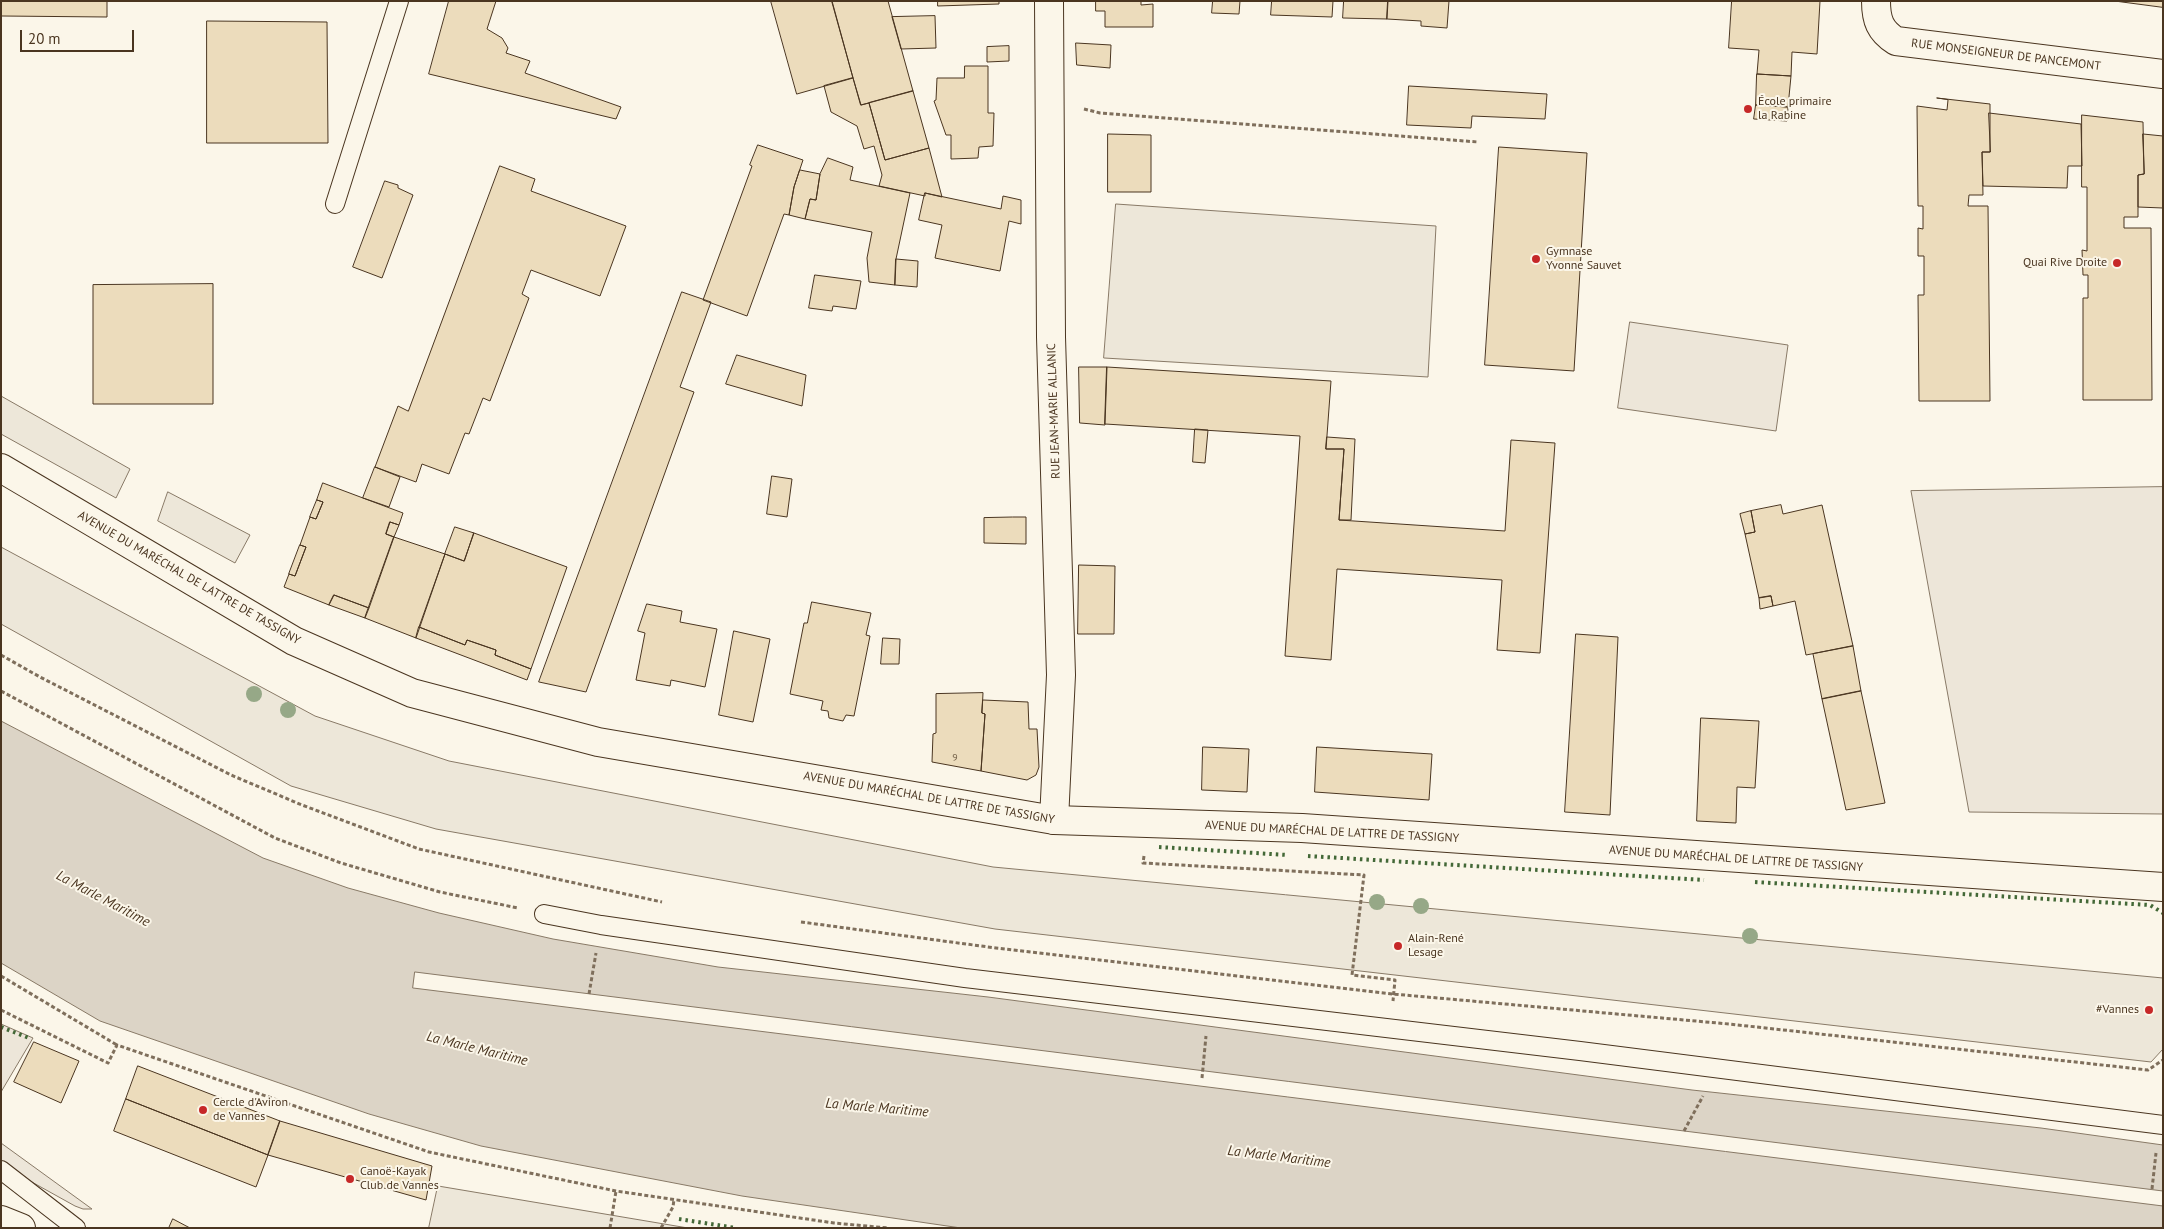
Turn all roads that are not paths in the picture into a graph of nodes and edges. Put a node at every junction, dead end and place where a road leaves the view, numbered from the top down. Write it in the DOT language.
graph roads {
  1 [pos="398,1"];
  2 [pos="1049,1"];
  3 [pos="1876,1"];
  4 [pos="2163,74"];
  5 [pos="335,204"];
  6 [pos="1,468"];
  7 [pos="1054,820"];
  8 [pos="2161,888"];
  9 [pos="544,914"];
  10 [pos="2161,1125"];
  11 [pos="1,1170"];
  12 [pos="1,1220"];
  13 [pos="21,1228"];
  14 [pos="76,1228"];
  1 -- 5 [label="lane"];
  2 -- 7 [label="main road, RUE JEAN-MARIE ALLANIC"];
  3 -- 4 [label="main road, RUE MONSEIGNEUR DE PANCEMONT"];
  6 -- 7 [label="main road, AVENUE DU MARÉCHAL DE LATTRE DE TASSIGNY"];
  7 -- 8 [label="main road, AVENUE DU MARÉCHAL DE LATTRE DE TASSIGNY"];
  9 -- 10 [label="lane"];
  11 -- 14 [label="lane"];
  12 -- 13 [label="main road"];
}
